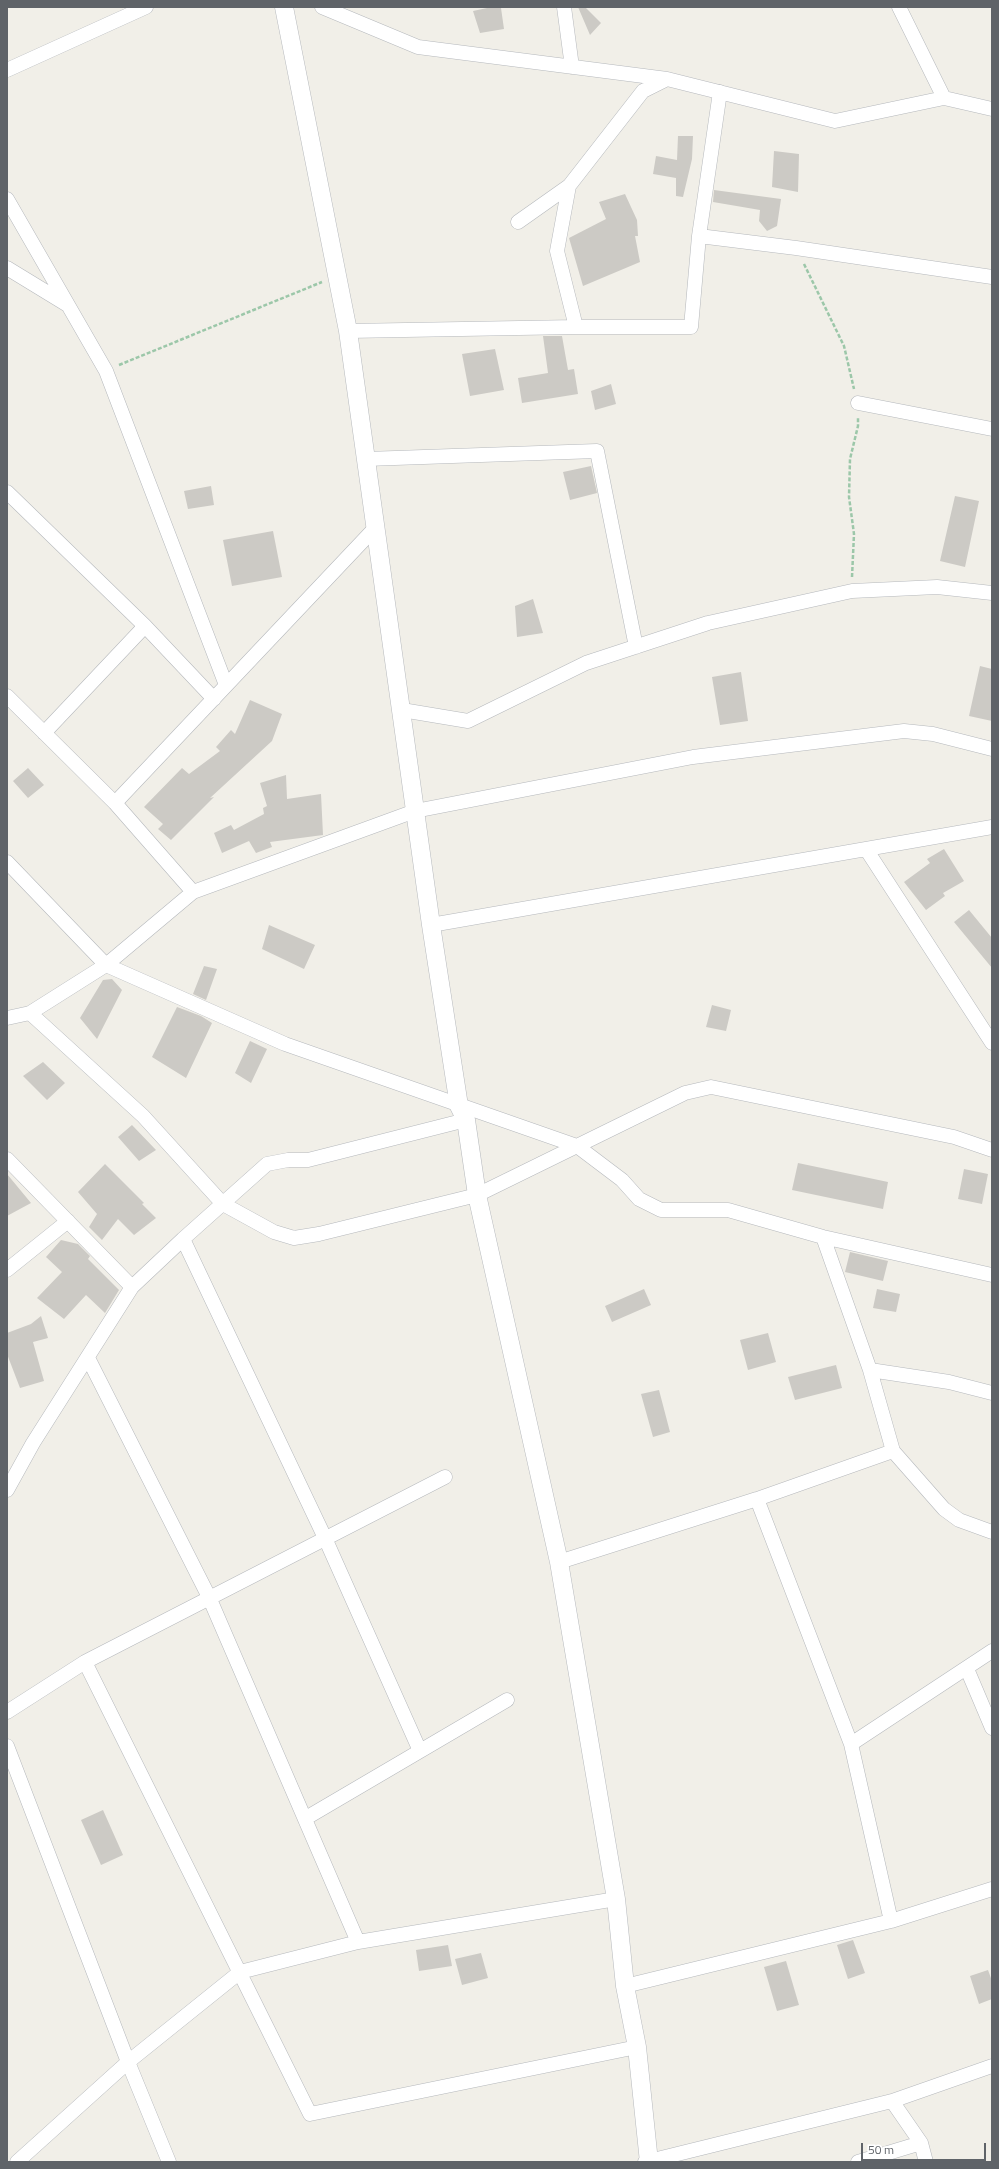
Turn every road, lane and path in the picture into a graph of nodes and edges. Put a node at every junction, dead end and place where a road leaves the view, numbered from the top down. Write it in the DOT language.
graph roads {
  1 [pos="146,7"];
  2 [pos="284,7"];
  3 [pos="322,7"];
  4 [pos="564,7"];
  5 [pos="899,7"];
  6 [pos="572,67"];
  7 [pos="7,70"];
  8 [pos="667,79"];
  9 [pos="720,92"];
  10 [pos="944,98"];
  11 [pos="992,109"];
  12 [pos="569,186"];
  13 [pos="7,198"];
  14 [pos="518,222"];
  15 [pos="699,236"];
  16 [pos="796,248"];
  17 [pos="7,268"];
  18 [pos="337,276"];
  19 [pos="992,277"];
  20 [pos="68,305"];
  21 [pos="576,327"];
  22 [pos="348,331"];
  23 [pos="106,371"];
  24 [pos="858,404"];
  25 [pos="992,429"];
  26 [pos="366,460"];
  27 [pos="7,492"];
  28 [pos="376,527"];
  29 [pos="852,590"];
  30 [pos="992,593"];
  31 [pos="145,626"];
  32 [pos="636,647"];
  33 [pos="226,685"];
  34 [pos="7,696"];
  35 [pos="214,699"];
  36 [pos="402,710"];
  37 [pos="44,733"];
  38 [pos="992,749"];
  39 [pos="115,803"];
  40 [pos="415,810"];
  41 [pos="992,827"];
  42 [pos="866,849"];
  43 [pos="7,862"];
  44 [pos="193,892"];
  45 [pos="431,925"];
  46 [pos="106,965"];
  47 [pos="30,1013"];
  48 [pos="7,1018"];
  49 [pos="992,1043"];
  50 [pos="462,1113"];
  51 [pos="577,1146"];
  52 [pos="992,1150"];
  53 [pos="7,1159"];
  54 [pos="477,1195"];
  55 [pos="223,1204"];
  56 [pos="68,1221"];
  57 [pos="823,1237"];
  58 [pos="183,1239"];
  59 [pos="7,1270"];
  60 [pos="992,1275"];
  61 [pos="132,1287"];
  62 [pos="88,1358"];
  63 [pos="870,1370"];
  64 [pos="992,1393"];
  65 [pos="893,1451"];
  66 [pos="445,1477"];
  67 [pos="7,1490"];
  68 [pos="757,1499"];
  69 [pos="992,1532"];
  70 [pos="325,1538"];
  71 [pos="559,1562"];
  72 [pos="209,1598"];
  73 [pos="992,1651"];
  74 [pos="85,1662"];
  75 [pos="967,1669"];
  76 [pos="507,1700"];
  77 [pos="7,1712"];
  78 [pos="992,1728"];
  79 [pos="850,1744"];
  80 [pos="7,1746"];
  81 [pos="420,1751"];
  82 [pos="306,1818"];
  83 [pos="992,1889"];
  84 [pos="616,1899"];
  85 [pos="892,1921"];
  86 [pos="358,1942"];
  87 [pos="240,1972"];
  88 [pos="625,1986"];
  89 [pos="637,2047"];
  90 [pos="128,2062"];
  91 [pos="992,2066"];
  92 [pos="892,2101"];
  93 [pos="921,2143"];
  94 [pos="17,2162"];
  95 [pos="169,2162"];
  96 [pos="648,2162"];
  97 [pos="858,2162"];
  98 [pos="926,2162"];
  1 -- 7 [label="street"];
  2 -- 18 [label="street"];
  3 -- 6 [label="street"];
  4 -- 6 [label="street"];
  5 -- 10 [label="street"];
  6 -- 8 [label="street"];
  8 -- 9 [label="street"];
  8 -- 12 [label="street"];
  9 -- 10 [label="street"];
  9 -- 15 [label="street"];
  10 -- 11 [label="street"];
  12 -- 14 [label="street"];
  12 -- 21 [label="street"];
  13 -- 20 [label="street"];
  15 -- 16 [label="street"];
  15 -- 21 [label="street"];
  16 -- 19 [label="street"];
  16 -- 24 [label="path"];
  17 -- 20 [label="street"];
  18 -- 22 [label="street"];
  18 -- 23 [label="path"];
  20 -- 23 [label="street"];
  21 -- 22 [label="street"];
  22 -- 26 [label="street"];
  23 -- 33 [label="street"];
  24 -- 25 [label="street"];
  24 -- 29 [label="path"];
  26 -- 28 [label="street"];
  26 -- 32 [label="street"];
  27 -- 31 [label="street"];
  28 -- 33 [label="street"];
  28 -- 36 [label="street"];
  29 -- 30 [label="street"];
  29 -- 32 [label="street"];
  31 -- 35 [label="street"];
  31 -- 37 [label="street"];
  32 -- 36 [label="street"];
  33 -- 35 [label="street"];
  34 -- 37 [label="street"];
  35 -- 39 [label="street"];
  36 -- 40 [label="street"];
  37 -- 39 [label="street"];
  38 -- 40 [label="street"];
  39 -- 44 [label="street"];
  40 -- 44 [label="street"];
  40 -- 45 [label="street"];
  41 -- 42 [label="street"];
  42 -- 45 [label="street"];
  42 -- 49 [label="street"];
  43 -- 46 [label="street"];
  44 -- 46 [label="street"];
  45 -- 50 [label="street"];
  46 -- 47 [label="street"];
  46 -- 50 [label="street"];
  47 -- 48 [label="street"];
  47 -- 55 [label="street"];
  50 -- 51 [label="street"];
  50 -- 54 [label="street"];
  50 -- 55 [label="street"];
  51 -- 52 [label="street"];
  51 -- 54 [label="street"];
  51 -- 57 [label="street"];
  53 -- 56 [label="street"];
  54 -- 55 [label="street"];
  54 -- 71 [label="street"];
  55 -- 58 [label="street"];
  56 -- 59 [label="street"];
  56 -- 61 [label="street"];
  57 -- 60 [label="street"];
  57 -- 63 [label="street"];
  58 -- 61 [label="street"];
  58 -- 70 [label="street"];
  61 -- 62 [label="street"];
  62 -- 67 [label="street"];
  62 -- 72 [label="street"];
  63 -- 64 [label="street"];
  63 -- 65 [label="street"];
  65 -- 68 [label="street"];
  65 -- 69 [label="street"];
  66 -- 70 [label="street"];
  68 -- 71 [label="street"];
  68 -- 79 [label="street"];
  70 -- 72 [label="street"];
  70 -- 81 [label="street"];
  71 -- 84 [label="street"];
  72 -- 74 [label="street"];
  72 -- 82 [label="street"];
  73 -- 75 [label="street"];
  74 -- 77 [label="street"];
  74 -- 87 [label="street"];
  75 -- 78 [label="street"];
  75 -- 79 [label="street"];
  76 -- 81 [label="street"];
  79 -- 85 [label="street"];
  80 -- 90 [label="street"];
  81 -- 82 [label="street"];
  82 -- 86 [label="street"];
  83 -- 85 [label="street"];
  84 -- 86 [label="street"];
  84 -- 88 [label="street"];
  85 -- 88 [label="street"];
  86 -- 87 [label="street"];
  87 -- 89 [label="street"];
  87 -- 90 [label="street"];
  88 -- 89 [label="street"];
  89 -- 96 [label="street"];
  90 -- 94 [label="street"];
  90 -- 95 [label="street"];
  91 -- 92 [label="street"];
  92 -- 93 [label="street"];
  92 -- 96 [label="street"];
  93 -- 97 [label="street"];
  93 -- 98 [label="street"];
}
